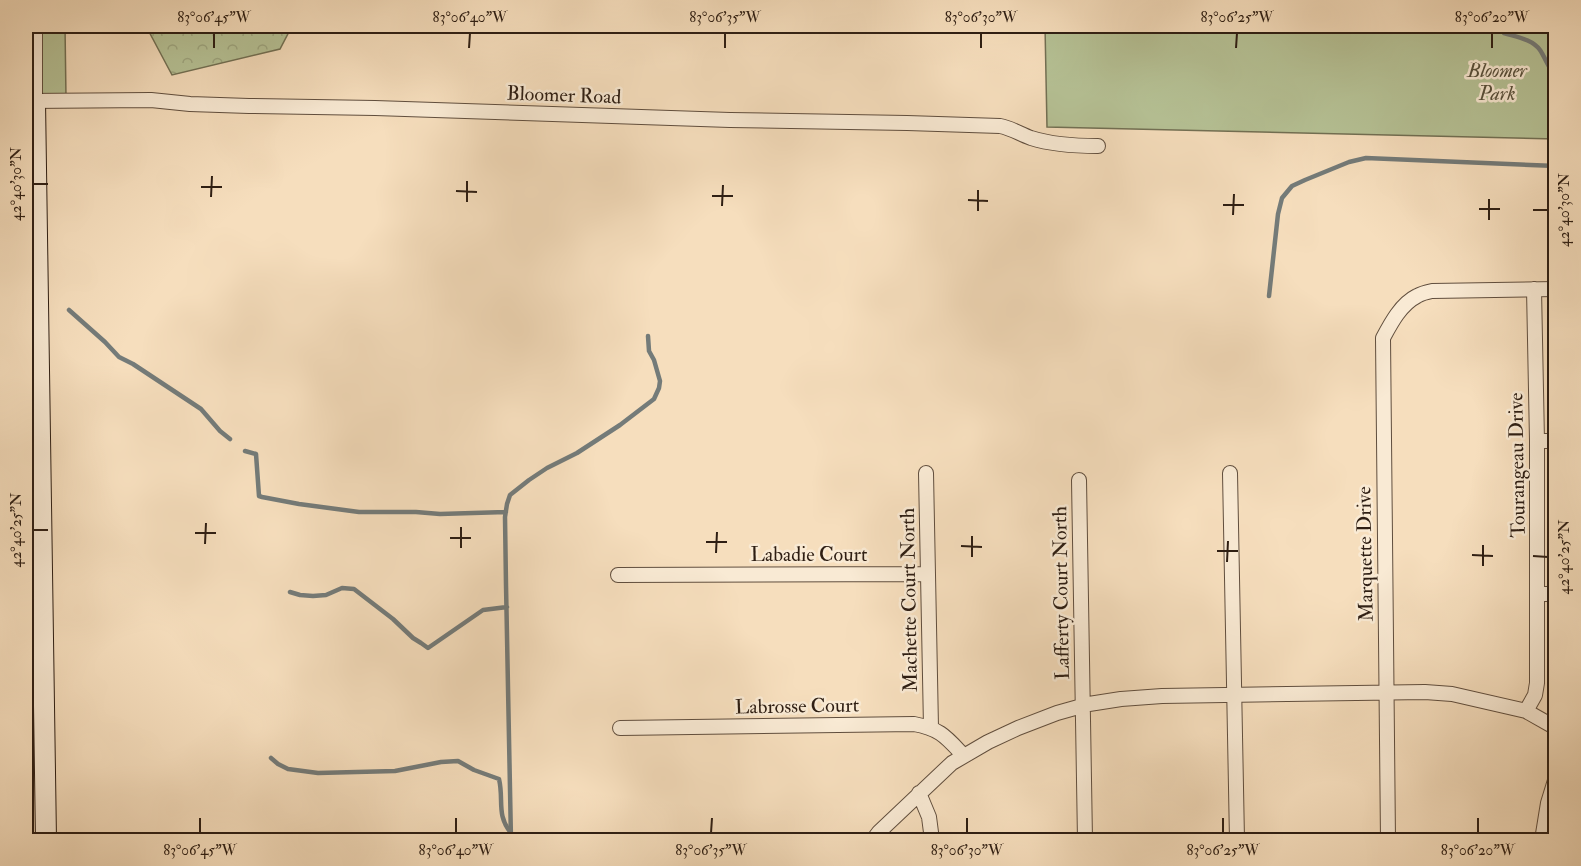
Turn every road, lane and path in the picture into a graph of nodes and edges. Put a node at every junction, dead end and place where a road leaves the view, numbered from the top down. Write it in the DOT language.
graph roads {
  1 [pos="35,26"];
  2 [pos="30,101"];
  3 [pos="1098,146"];
  4 [pos="1534,289"];
  5 [pos="1556,289"];
  6 [pos="1537,441"];
  7 [pos="1556,441"];
  8 [pos="926,473"];
  9 [pos="1230,473"];
  10 [pos="1079,480"];
  11 [pos="928,574"];
  12 [pos="618,575"];
  13 [pos="1538,594"];
  14 [pos="1556,594"];
  15 [pos="1387,693"];
  16 [pos="1234,696"];
  17 [pos="1082,706"];
  18 [pos="1526,711"];
  19 [pos="620,728"];
  20 [pos="931,728"];
  21 [pos="1556,728"];
  22 [pos="964,756"];
  23 [pos="1556,777"];
  24 [pos="919,793"];
  25 [pos="46,840"];
  26 [pos="873,840"];
  27 [pos="932,840"];
  28 [pos="1085,840"];
  29 [pos="1237,840"];
  30 [pos="1388,840"];
  31 [pos="1542,840"];
  1 -- 2 [label="street"];
  2 -- 3 [label="street, Bloomer Road"];
  2 -- 25 [label="street"];
  4 -- 5 [label="street"];
  4 -- 6 [label="street, Tourangeau Drive"];
  4 -- 15 [label="street, Marquette Drive"];
  6 -- 7 [label="street"];
  6 -- 13 [label="street, Tourangeau Drive"];
  8 -- 11 [label="street, Machette Court North"];
  9 -- 16 [label="street"];
  10 -- 17 [label="street, Lafferty Court North"];
  11 -- 12 [label="street, Labadie Court"];
  11 -- 20 [label="street, Machette Court North"];
  13 -- 14 [label="street"];
  13 -- 18 [label="street, Tourangeau Drive"];
  15 -- 16 [label="street"];
  15 -- 18 [label="street"];
  15 -- 30 [label="street, Marquette Drive"];
  16 -- 17 [label="street"];
  16 -- 29 [label="street"];
  17 -- 22 [label="street"];
  17 -- 28 [label="street, Lafferty Court North"];
  18 -- 21 [label="street"];
  19 -- 20 [label="street, Labrosse Court"];
  20 -- 22 [label="street"];
  22 -- 24 [label="street"];
  23 -- 31 [label="street"];
  24 -- 26 [label="street"];
  24 -- 27 [label="street"];
}
